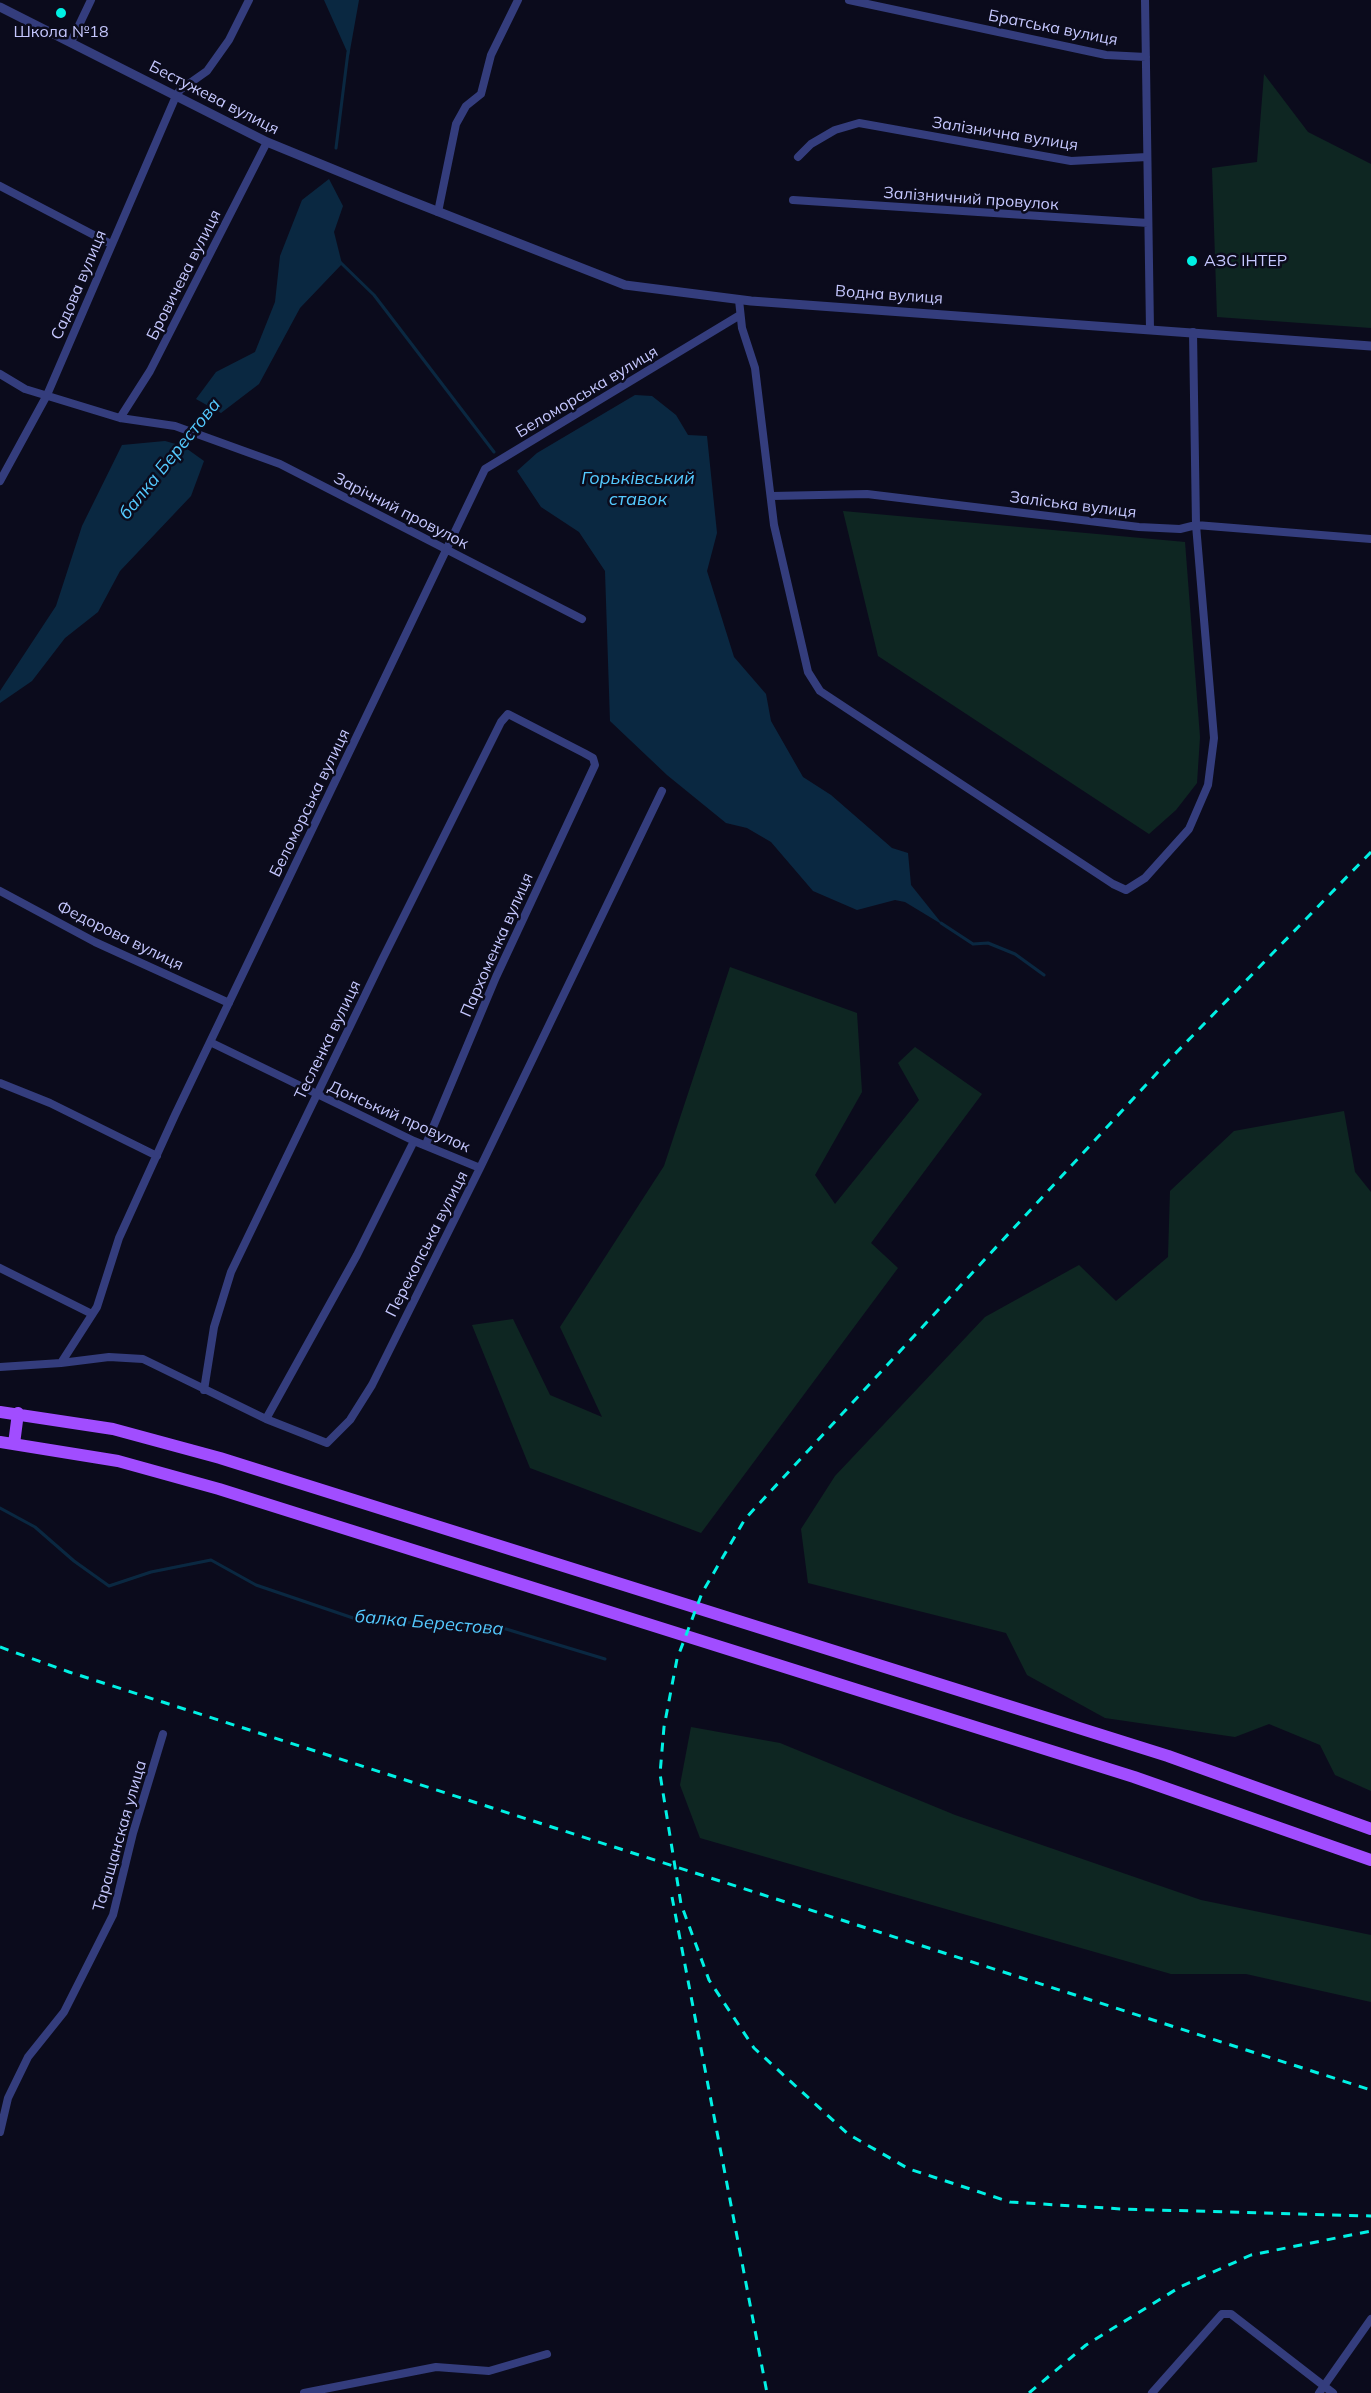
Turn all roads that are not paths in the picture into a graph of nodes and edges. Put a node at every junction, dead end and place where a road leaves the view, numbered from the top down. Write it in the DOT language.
graph roads {
  1 [pos="91,0"];
  2 [pos="249,0"];
  3 [pos="518,0"];
  4 [pos="849,0"];
  5 [pos="1145,0"];
  6 [pos="0,7"];
  7 [pos="71,42"];
  8 [pos="1146,57"];
  9 [pos="176,96"];
  10 [pos="267,142"];
  11 [pos="798,157"];
  12 [pos="1147,157"];
  13 [pos="0,186"];
  14 [pos="793,200"];
  15 [pos="419,205"];
  16 [pos="438,212"];
  17 [pos="1148,223"];
  18 [pos="111,244"];
  19 [pos="740,300"];
  20 [pos="740,315"];
  21 [pos="1150,329"];
  22 [pos="1193,332"];
  23 [pos="1371,346"];
  24 [pos="0,374"];
  25 [pos="47,395"];
  26 [pos="120,418"];
  27 [pos="0,481"];
  28 [pos="772,496"];
  29 [pos="1196,525"];
  30 [pos="1371,539"];
  31 [pos="447,548"];
  32 [pos="582,619"];
  33 [pos="508,714"];
  34 [pos="662,791"];
  35 [pos="0,891"];
  36 [pos="229,1003"];
  37 [pos="210,1042"];
  38 [pos="0,1083"];
  39 [pos="315,1095"];
  40 [pos="414,1141"];
  41 [pos="426,1144"];
  42 [pos="157,1156"];
  43 [pos="480,1168"];
  44 [pos="0,1268"];
  45 [pos="92,1314"];
  46 [pos="62,1363"];
  47 [pos="0,1367"];
  48 [pos="204,1390"];
  49 [pos="0,1412"];
  50 [pos="18,1413"];
  51 [pos="266,1419"];
  52 [pos="0,1443"];
  53 [pos="14,1444"];
  54 [pos="163,1734"];
  55 [pos="1371,1829"];
  56 [pos="1371,1860"];
  57 [pos="0,2132"];
  58 [pos="1371,2319"];
  59 [pos="547,2354"];
  60 [pos="1322,2390"];
  61 [pos="304,2393"];
  62 [pos="1152,2393"];
  63 [pos="1333,2393"];
  1 -- 7 [label="street"];
  2 -- 9 [label="street"];
  3 -- 16 [label="street"];
  4 -- 8 [label="street, Братська вулиця"];
  5 -- 8 [label="street"];
  6 -- 7 [label="street, Бестужева вулиця"];
  7 -- 9 [label="street, Бестужева вулиця"];
  8 -- 12 [label="street"];
  9 -- 10 [label="street, Бестужева вулиця"];
  9 -- 18 [label="street, Садова вулиця"];
  10 -- 15 [label="street, Бестужева вулиця"];
  10 -- 26 [label="street, Бровичева вулиця"];
  11 -- 12 [label="street, Залізнична вулиця"];
  12 -- 17 [label="street"];
  13 -- 18 [label="street"];
  14 -- 17 [label="street, Залізничний провулок"];
  15 -- 16 [label="street, Водна вулиця"];
  16 -- 19 [label="street, Водна вулиця"];
  17 -- 21 [label="street"];
  18 -- 25 [label="street, Садова вулиця"];
  19 -- 20 [label="street"];
  19 -- 21 [label="street, Водна вулиця"];
  20 -- 28 [label="street"];
  20 -- 31 [label="street, Беломорська вулиця"];
  21 -- 22 [label="street, Водна вулиця"];
  22 -- 23 [label="street, Водна вулиця"];
  22 -- 29 [label="street"];
  24 -- 25 [label="street, Зарічний провулок"];
  25 -- 26 [label="street, Зарічний провулок"];
  25 -- 27 [label="street, Садова вулиця"];
  26 -- 31 [label="street, Зарічний провулок"];
  28 -- 29 [label="street, Заліська вулиця"];
  28 -- 29 [label="street"];
  29 -- 30 [label="street, Заліська вулиця"];
  31 -- 32 [label="street, Зарічний провулок"];
  31 -- 36 [label="street, Беломорська вулиця"];
  33 -- 39 [label="street, Тесленка вулиця"];
  33 -- 41 [label="street, Пархоменка вулиця"];
  34 -- 43 [label="street, Перекопська вулиця"];
  35 -- 36 [label="street, Федорова вулиця"];
  36 -- 37 [label="street, Беломорська вулиця"];
  37 -- 39 [label="street, Донський провулок"];
  37 -- 42 [label="street, Беломорська вулиця"];
  38 -- 42 [label="street"];
  39 -- 40 [label="street, Донський провулок"];
  39 -- 48 [label="street, Тесленка вулиця"];
  40 -- 41 [label="street, Донський провулок"];
  40 -- 51 [label="street"];
  41 -- 43 [label="street, Донський провулок"];
  42 -- 45 [label="street, Беломорська вулиця"];
  43 -- 51 [label="street, Перекопська вулиця"];
  44 -- 45 [label="street"];
  45 -- 46 [label="street, Беломорська вулиця"];
  46 -- 47 [label="street"];
  46 -- 48 [label="street, Перекопська вулиця"];
  48 -- 51 [label="street, Перекопська вулиця"];
  49 -- 50 [label="main road"];
  50 -- 53 [label="main road"];
  50 -- 55 [label="main road"];
  52 -- 53 [label="main road"];
  53 -- 56 [label="main road"];
  54 -- 57 [label="street, Таращанская улица"];
  58 -- 60 [label="street"];
  59 -- 61 [label="street"];
  60 -- 62 [label="street"];
  60 -- 63 [label="street"];
}
